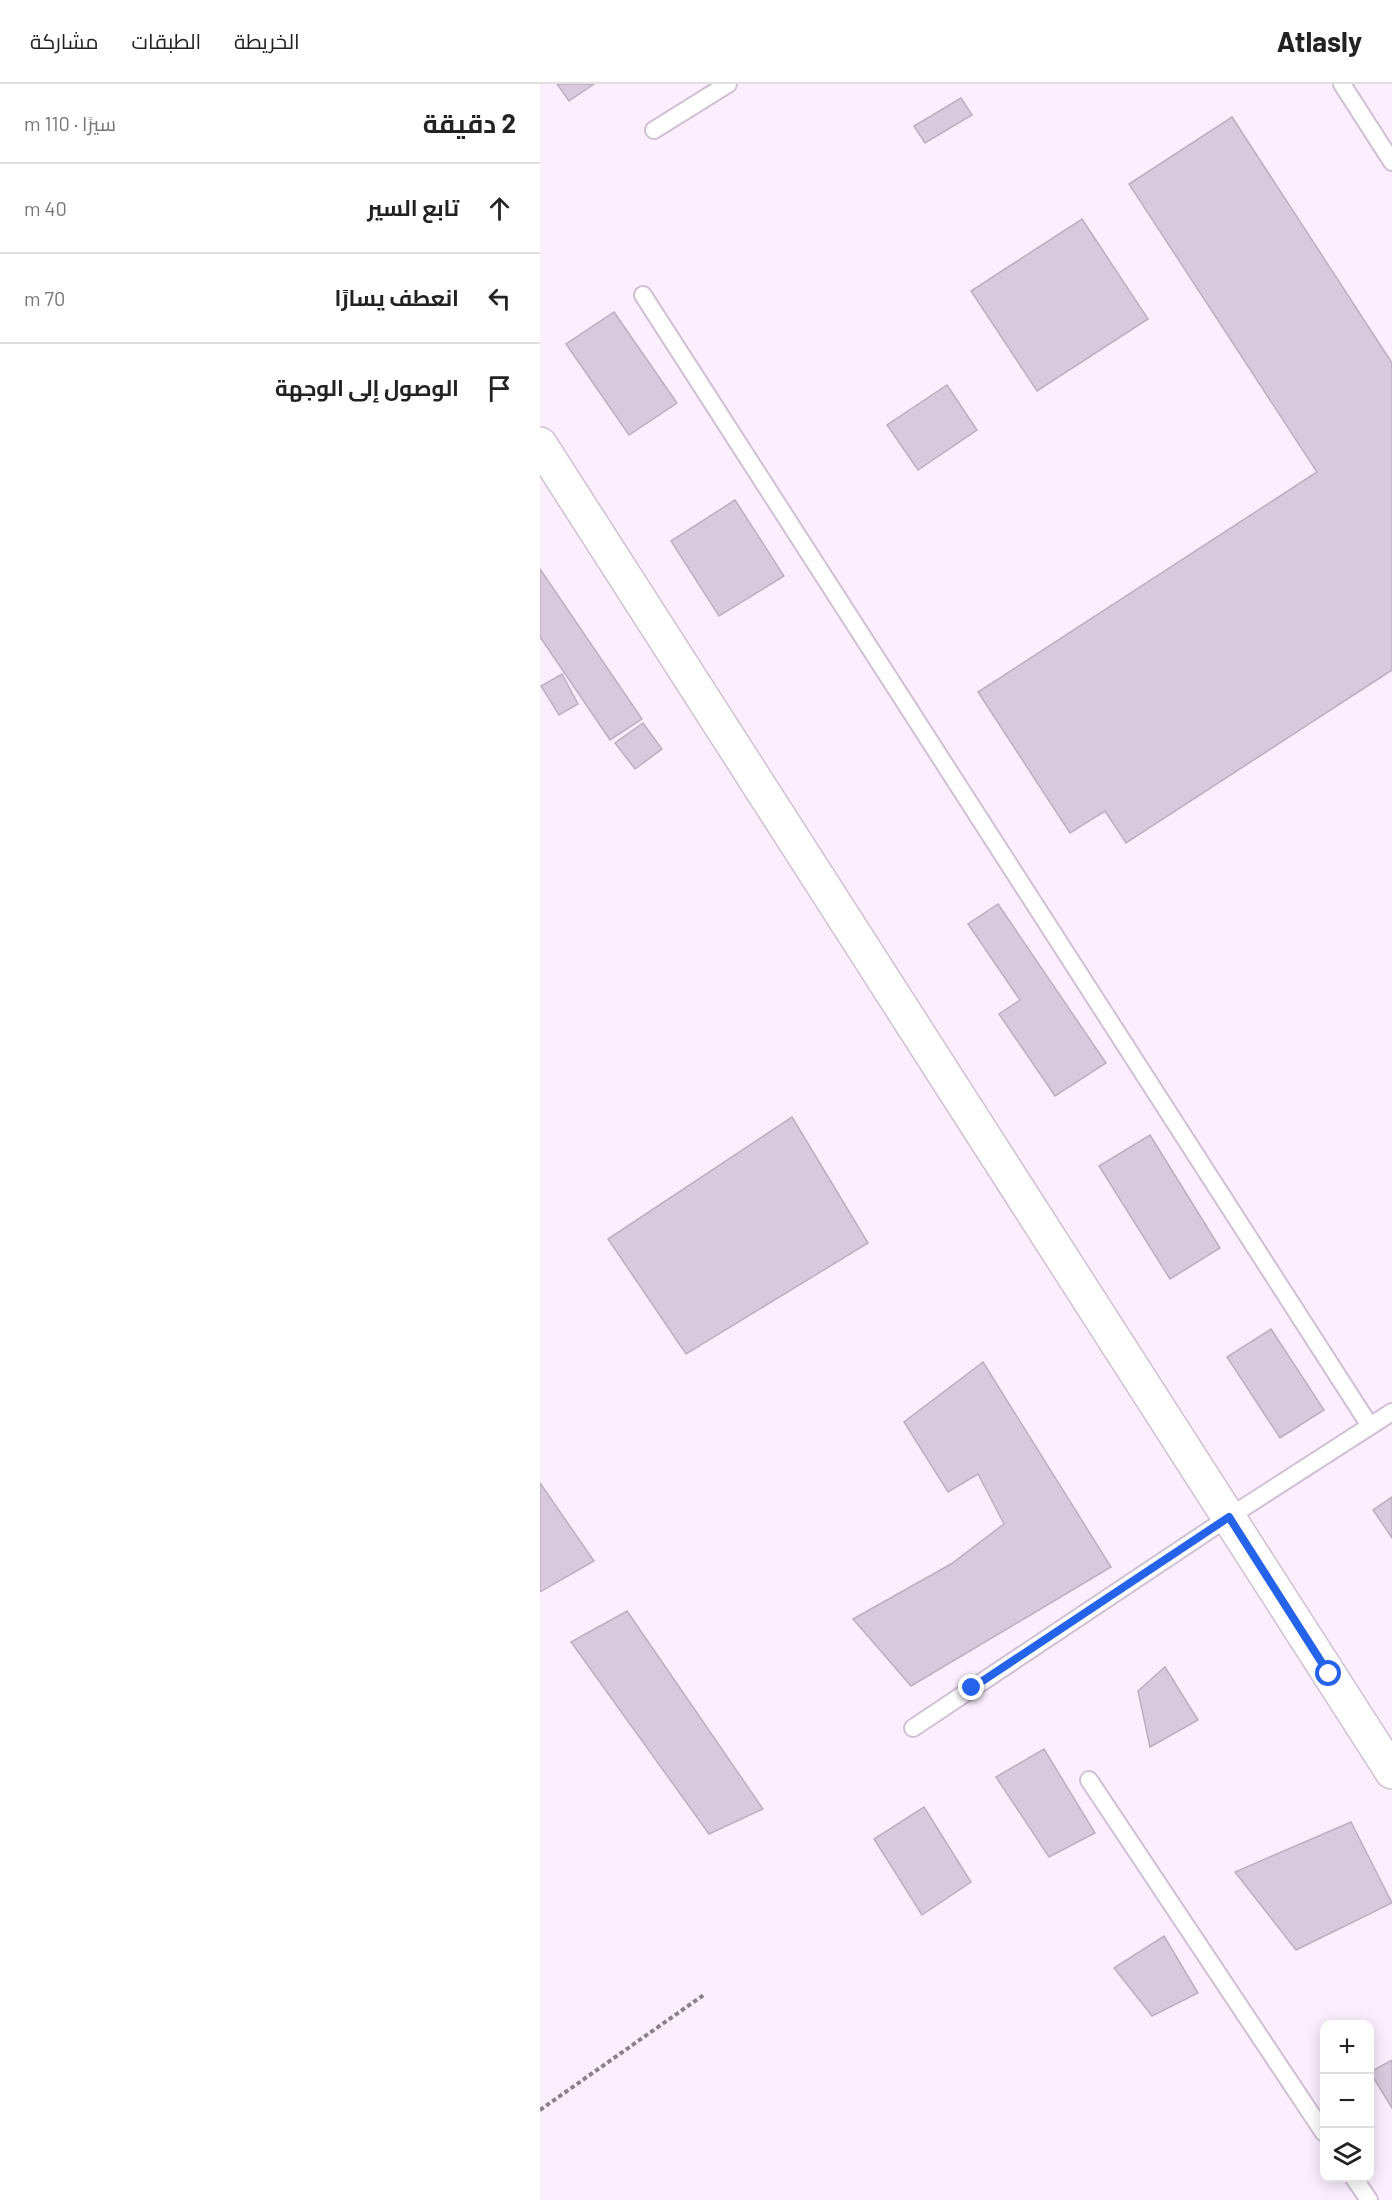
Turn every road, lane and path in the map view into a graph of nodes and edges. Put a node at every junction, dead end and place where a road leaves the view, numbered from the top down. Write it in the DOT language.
graph roads {
  1 [pos="728,84"];
  2 [pos="1342,84"];
  3 [pos="654,130"];
  4 [pos="1392,162"];
  5 [pos="643,295"];
  6 [pos="540,444"];
  7 [pos="1392,1412"];
  8 [pos="1370,1426"];
  9 [pos="1229,1517"];
  10 [pos="913,1728"];
  11 [pos="1392,1772"];
  12 [pos="1089,1780"];
  13 [pos="705,1994"];
  14 [pos="540,2110"];
  15 [pos="1321,2128"];
  16 [pos="1357,2182"];
  17 [pos="1369,2200"];
  1 -- 3 [label="lane"];
  2 -- 4 [label="lane"];
  5 -- 8 [label="lane"];
  6 -- 9 [label="street"];
  7 -- 8 [label="lane"];
  8 -- 9 [label="lane"];
  9 -- 10 [label="lane"];
  9 -- 11 [label="street"];
  12 -- 15 [label="lane"];
  13 -- 14 [label="path"];
  16 -- 17 [label="lane"];
}
